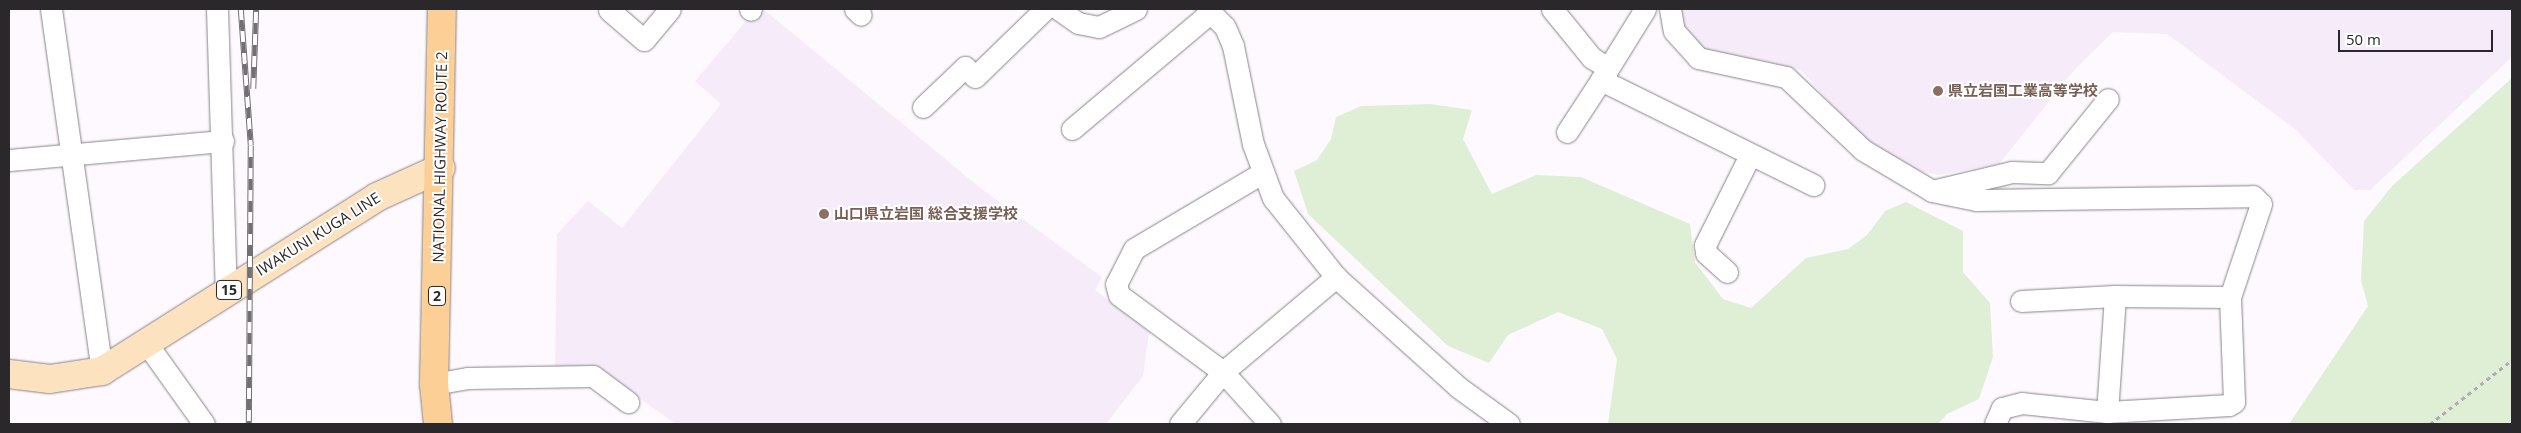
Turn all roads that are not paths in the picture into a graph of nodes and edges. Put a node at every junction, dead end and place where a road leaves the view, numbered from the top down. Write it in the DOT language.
graph roads {
  1 [pos="51,9"];
  2 [pos="217,9"];
  3 [pos="442,9"];
  4 [pos="670,9"];
  5 [pos="1045,9"];
  6 [pos="1058,9"];
  7 [pos="1136,9"];
  8 [pos="1552,9"];
  9 [pos="1644,9"];
  10 [pos="1670,9"];
  11 [pos="609,10"];
  12 [pos="1210,10"];
  13 [pos="1604,73"];
  14 [pos="2108,98"];
  15 [pos="923,107"];
  16 [pos="1072,129"];
  17 [pos="1567,132"];
  18 [pos="223,141"];
  19 [pos="1750,154"];
  20 [pos="70,155"];
  21 [pos="9,160"];
  22 [pos="441,168"];
  23 [pos="1262,173"];
  24 [pos="1813,185"];
  25 [pos="1932,191"];
  26 [pos="1728,272"];
  27 [pos="1336,277"];
  28 [pos="226,291"];
  29 [pos="2115,296"];
  30 [pos="2230,297"];
  31 [pos="2021,301"];
  32 [pos="147,344"];
  33 [pos="102,371"];
  34 [pos="1223,372"];
  35 [pos="9,374"];
  36 [pos="434,384"];
  37 [pos="628,402"];
  38 [pos="2108,412"];
  39 [pos="204,424"];
  40 [pos="438,424"];
  41 [pos="1180,424"];
  42 [pos="1270,424"];
  43 [pos="1509,424"];
  44 [pos="1995,424"];
  1 -- 20 [label="street"];
  2 -- 18 [label="street"];
  3 -- 22 [label="highway, NATIONAL HIGHWAY ROUTE 2 / 2"];
  4 -- 11 [label="street"];
  5 -- 15 [label="street"];
  6 -- 7 [label="street"];
  8 -- 13 [label="street"];
  9 -- 13 [label="street"];
  10 -- 25 [label="street"];
  12 -- 16 [label="street"];
  12 -- 23 [label="street"];
  13 -- 17 [label="street"];
  13 -- 19 [label="street"];
  14 -- 25 [label="street"];
  18 -- 20 [label="street"];
  18 -- 28 [label="street"];
  19 -- 24 [label="street"];
  19 -- 26 [label="street"];
  20 -- 21 [label="street"];
  20 -- 33 [label="street"];
  22 -- 28 [label="main road, IWAKUNI KUGA LINE / 15"];
  22 -- 36 [label="highway, NATIONAL HIGHWAY ROUTE 2 / 2"];
  23 -- 27 [label="street"];
  23 -- 34 [label="street"];
  25 -- 30 [label="street"];
  27 -- 34 [label="street"];
  27 -- 43 [label="street"];
  28 -- 32 [label="main road, IWAKUNI KUGA LINE / 15"];
  29 -- 30 [label="street"];
  29 -- 31 [label="street"];
  29 -- 38 [label="street"];
  30 -- 38 [label="street"];
  32 -- 33 [label="main road, IWAKUNI KUGA LINE / 15"];
  32 -- 39 [label="street"];
  33 -- 35 [label="main road, IWAKUNI KUGA LINE / 15"];
  34 -- 41 [label="street"];
  34 -- 42 [label="street"];
  36 -- 37 [label="street"];
  36 -- 40 [label="highway, NATIONAL HIGHWAY ROUTE 2 / 2"];
  38 -- 44 [label="street"];
}
